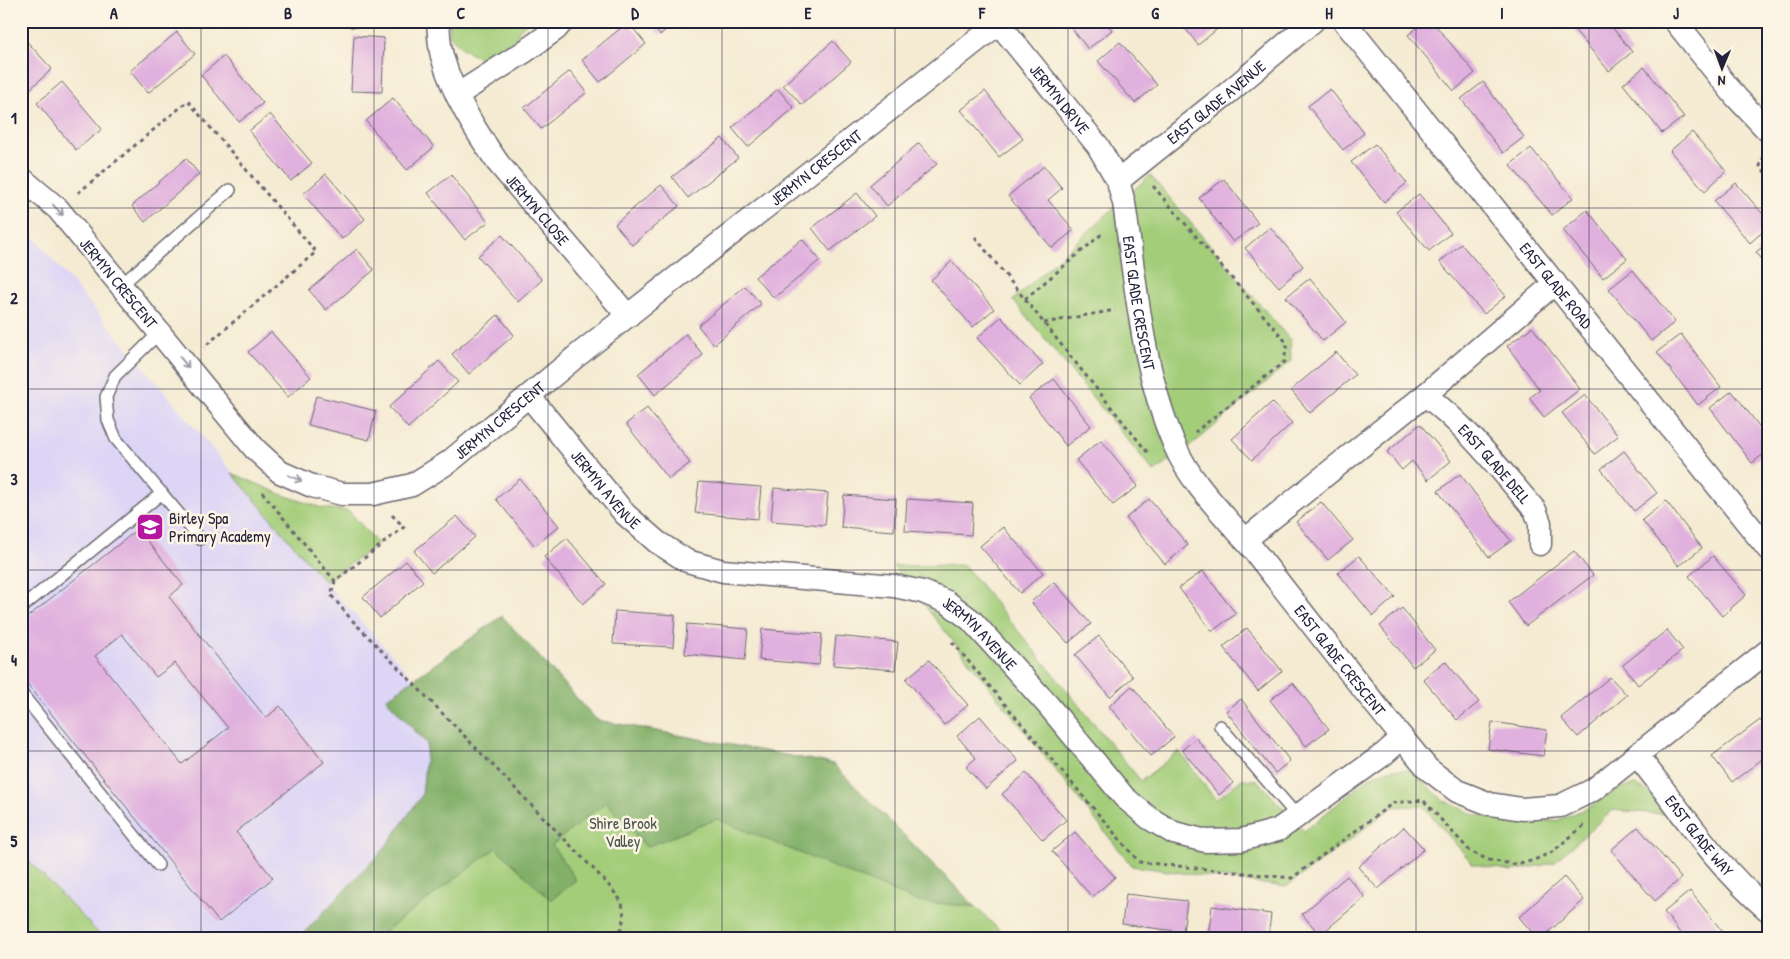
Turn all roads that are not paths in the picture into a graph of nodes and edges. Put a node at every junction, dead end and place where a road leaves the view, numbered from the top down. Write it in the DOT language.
graph roads {
  1 [pos="438,21"];
  2 [pos="563,21"];
  3 [pos="1313,21"];
  4 [pos="1344,21"];
  5 [pos="1674,21"];
  6 [pos="998,22"];
  7 [pos="457,95"];
  8 [pos="1767,142"];
  9 [pos="22,181"];
  10 [pos="1118,181"];
  11 [pos="230,190"];
  12 [pos="1555,283"];
  13 [pos="120,286"];
  14 [pos="628,316"];
  15 [pos="159,333"];
  16 [pos="1425,395"];
  17 [pos="529,396"];
  18 [pos="162,493"];
  19 [pos="200,539"];
  20 [pos="1245,540"];
  21 [pos="1540,544"];
  22 [pos="1769,550"];
  23 [pos="21,608"];
  24 [pos="1769,650"];
  25 [pos="21,693"];
  26 [pos="1220,726"];
  27 [pos="1402,738"];
  28 [pos="1637,755"];
  29 [pos="1297,816"];
  30 [pos="158,865"];
  31 [pos="1769,911"];
  1 -- 7 [label="street, JERMYN CLOSE"];
  2 -- 7 [label="street"];
  3 -- 10 [label="street, EAST GLADE AVENUE"];
  4 -- 12 [label="street, EAST GLADE ROAD"];
  5 -- 8 [label="street"];
  6 -- 10 [label="street, JERMYN DRIVE"];
  6 -- 14 [label="street, JERMYN CRESCENT"];
  7 -- 14 [label="street, JERMYN CLOSE"];
  9 -- 13 [label="street, JERMYN CRESCENT, one-way"];
  10 -- 20 [label="street, EAST GLADE CRESCENT"];
  11 -- 13 [label="lane"];
  12 -- 16 [label="street"];
  12 -- 22 [label="street, EAST GLADE ROAD"];
  13 -- 15 [label="street, JERMYN CRESCENT"];
  14 -- 17 [label="street, JERMYN CRESCENT"];
  15 -- 17 [label="street, JERMYN CRESCENT, one-way"];
  15 -- 18 [label="lane"];
  16 -- 20 [label="street"];
  16 -- 21 [label="street, EAST GLADE DELL"];
  17 -- 29 [label="street, JERMYN AVENUE"];
  18 -- 19 [label="lane"];
  18 -- 23 [label="lane"];
  20 -- 27 [label="street, EAST GLADE CRESCENT"];
  24 -- 28 [label="street, EAST GLADE CRESCENT"];
  25 -- 30 [label="lane"];
  26 -- 29 [label="lane"];
  27 -- 28 [label="street, EAST GLADE CRESCENT"];
  27 -- 29 [label="street, JERMYN AVENUE"];
  28 -- 31 [label="street, EAST GLADE WAY"];
}
